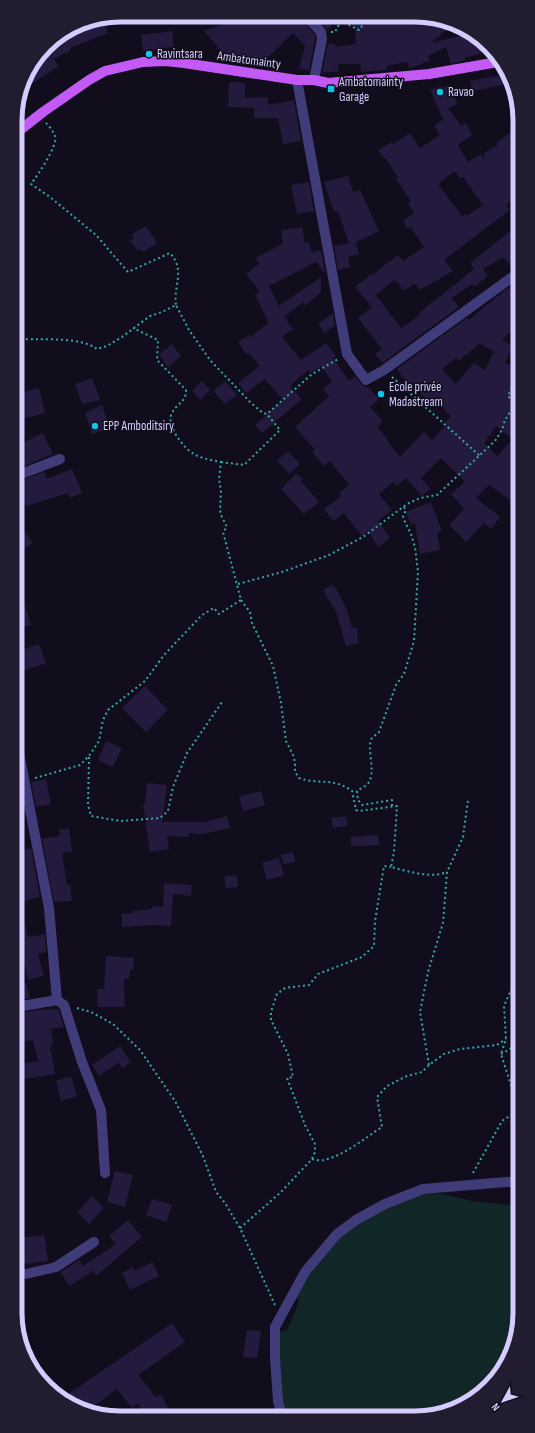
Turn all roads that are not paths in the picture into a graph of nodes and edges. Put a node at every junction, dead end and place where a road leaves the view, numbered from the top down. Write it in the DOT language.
graph roads {
  1 [pos="312,22"];
  2 [pos="495,63"];
  3 [pos="297,80"];
  4 [pos="314,80"];
  5 [pos="22,128"];
  6 [pos="513,277"];
  7 [pos="60,459"];
  8 [pos="22,474"];
  9 [pos="22,771"];
  10 [pos="61,1002"];
  11 [pos="22,1006"];
  12 [pos="105,1173"];
  13 [pos="513,1182"];
  14 [pos="94,1242"];
  15 [pos="22,1273"];
  16 [pos="281,1411"];
  1 -- 4 [label="street"];
  2 -- 4 [label="main road, Ambatomainty"];
  3 -- 4 [label="main road, Ambatomainty"];
  3 -- 5 [label="main road, Ambatomainty"];
  3 -- 6 [label="street"];
  7 -- 8 [label="street"];
  9 -- 10 [label="street"];
  10 -- 11 [label="street"];
  10 -- 12 [label="street"];
  13 -- 16 [label="street"];
  14 -- 15 [label="street"];
}
